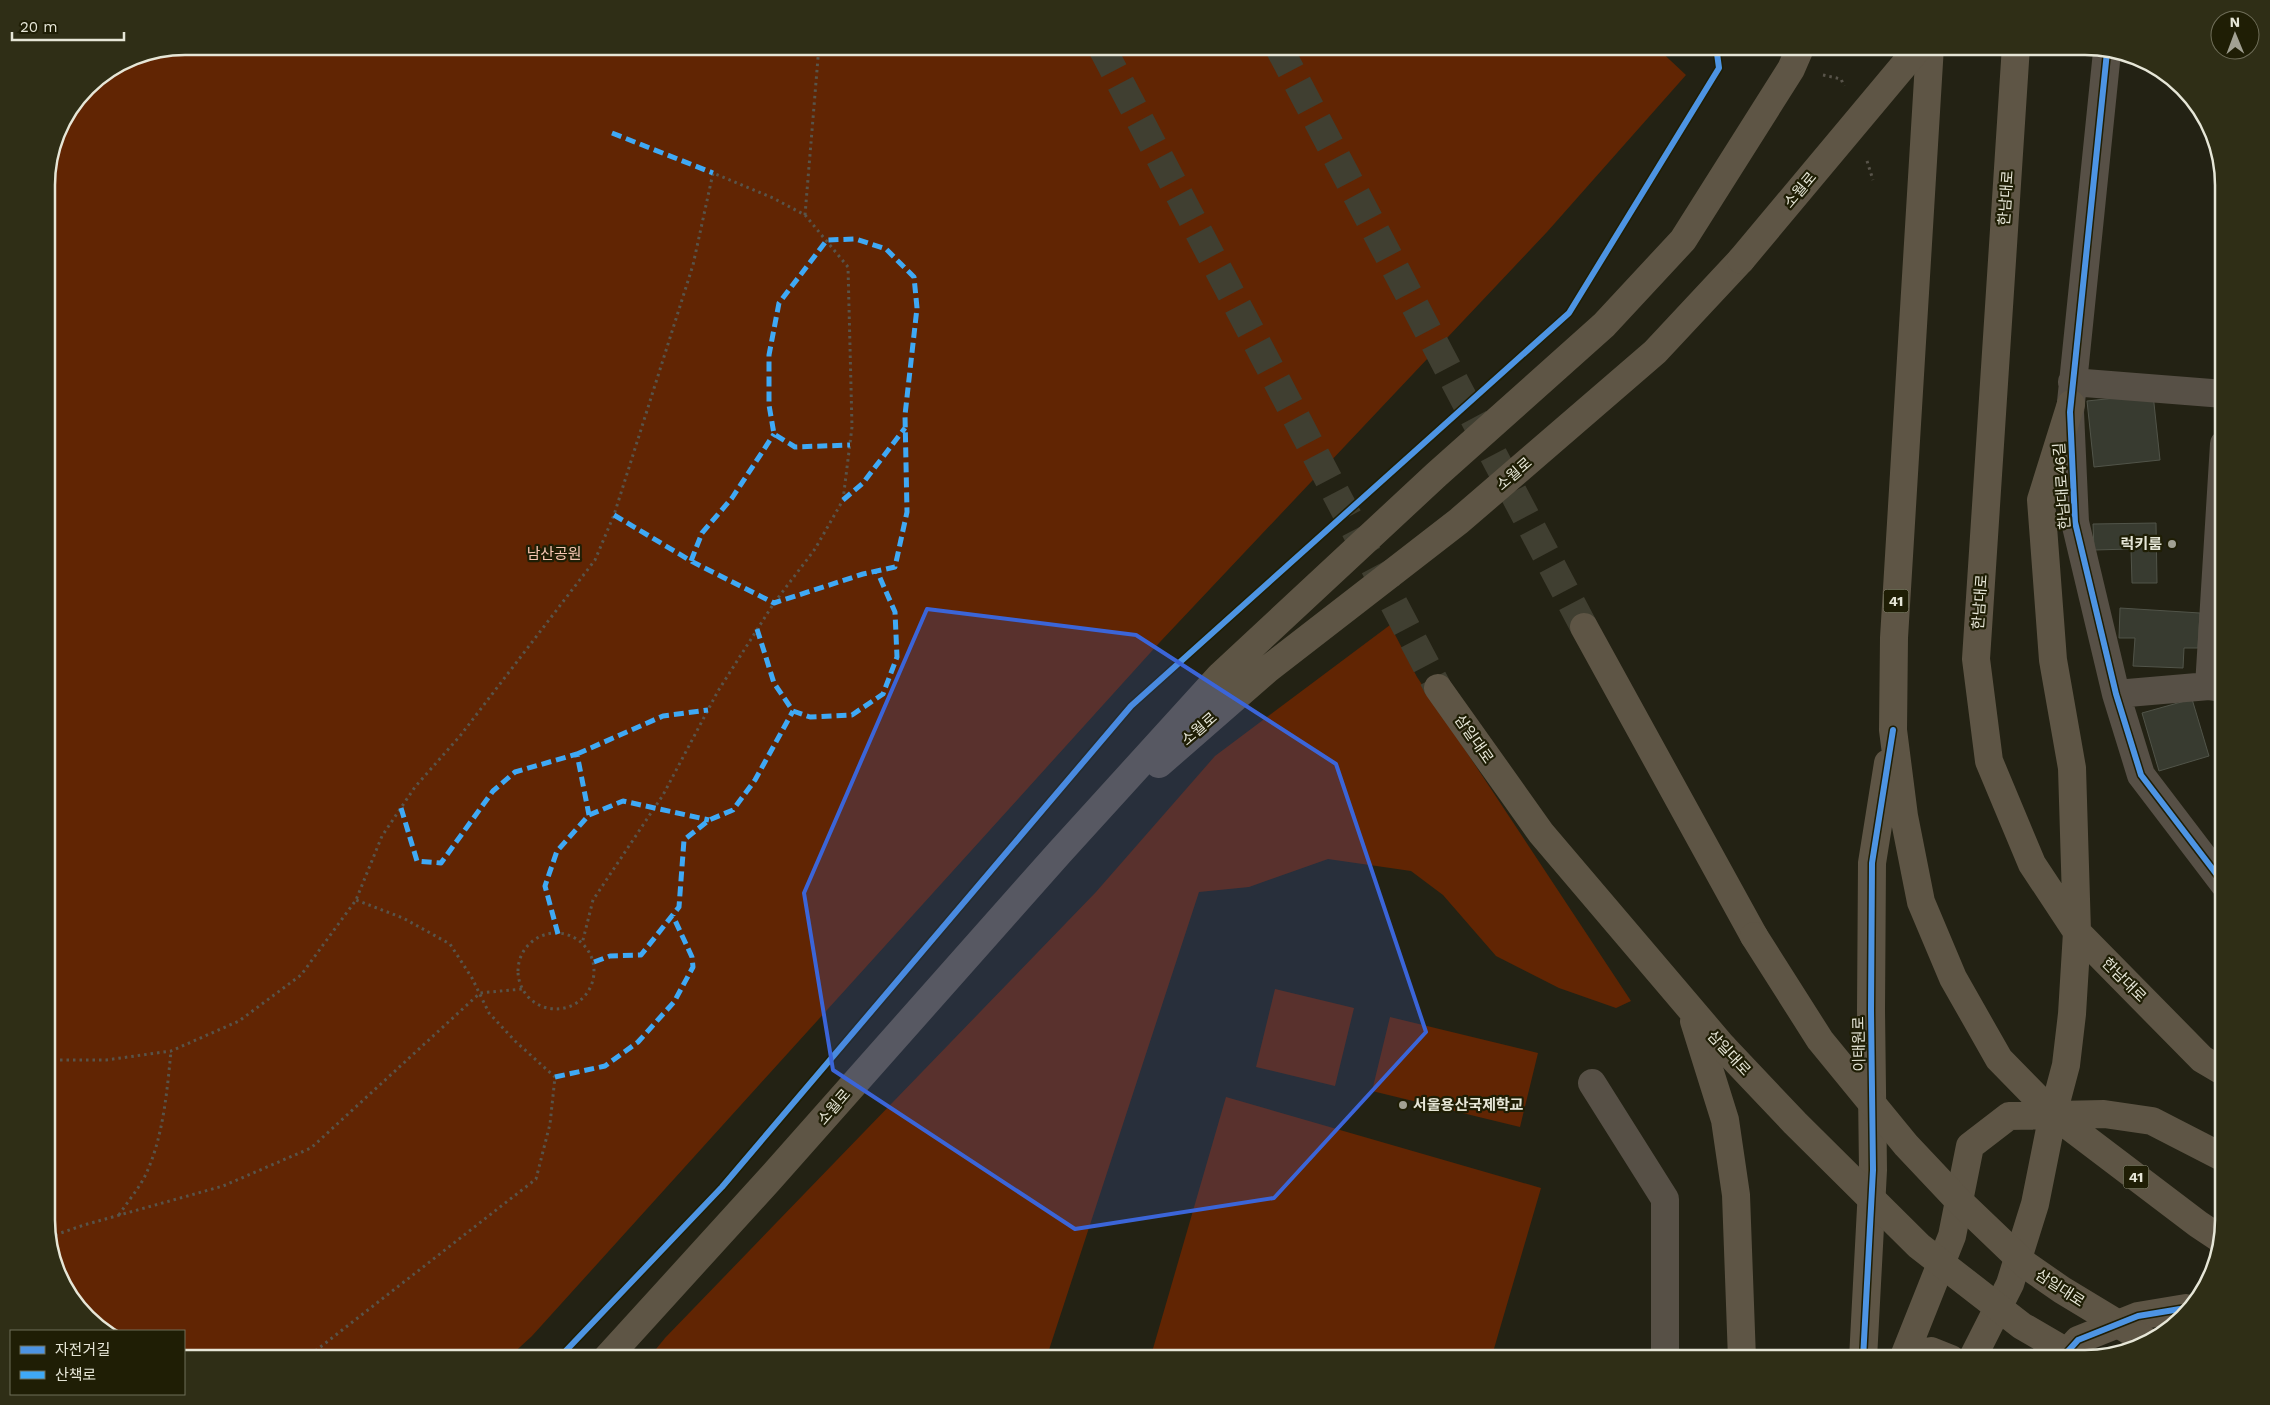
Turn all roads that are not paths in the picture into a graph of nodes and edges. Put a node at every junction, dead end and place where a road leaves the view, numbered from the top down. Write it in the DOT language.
graph roads {
  1 [pos="1797,55"];
  2 [pos="1912,55"];
  3 [pos="1929,55"];
  4 [pos="2015,55"];
  5 [pos="2106,57"];
  6 [pos="2071,393"];
  7 [pos="2215,394"];
  8 [pos="1584,627"];
  9 [pos="2215,687"];
  10 [pos="1438,688"];
  11 [pos="2116,694"];
  12 [pos="1893,730"];
  13 [pos="1059,853"];
  14 [pos="2215,872"];
  15 [pos="2077,932"];
  16 [pos="1691,1010"];
  17 [pos="2215,1067"];
  18 [pos="1592,1083"];
  19 [pos="2053,1114"];
  20 [pos="2215,1153"];
  21 [pos="2214,1235"];
  22 [pos="2179,1309"];
  23 [pos="2140,1337"];
  24 [pos="614,1350"];
  25 [pos="1666,1350"];
  26 [pos="1742,1350"];
  27 [pos="1863,1350"];
  28 [pos="1906,1350"];
  29 [pos="1977,1350"];
  30 [pos="2063,1350"];
  31 [pos="2069,1350"];
  1 -- 13 [label="main road, 소월로"];
  2 -- 13 [label="main road, 소월로, bridge"];
  3 -- 12 [label="main road, 41"];
  4 -- 15 [label="main road, 한남대로"];
  5 -- 6 [label="street, 한남대로46길"];
  6 -- 7 [label="street"];
  6 -- 11 [label="street, 한남대로46길"];
  6 -- 15 [label="main road"];
  8 -- 23 [label="main road, 삼일대로, bridge"];
  9 -- 11 [label="street"];
  10 -- 16 [label="main road, 삼일대로"];
  11 -- 14 [label="street, 한남대로46길"];
  12 -- 19 [label="main road, 41"];
  12 -- 27 [label="main road, 이태원로"];
  13 -- 24 [label="main road, 소월로"];
  15 -- 17 [label="main road, 한남대로"];
  15 -- 19 [label="main road"];
  16 -- 26 [label="main road"];
  16 -- 30 [label="main road, 삼일대로, bridge"];
  18 -- 25 [label="street"];
  19 -- 20 [label="main road"];
  19 -- 21 [label="main road, 41"];
  19 -- 28 [label="main road"];
  19 -- 29 [label="main road"];
  22 -- 31 [label="main road"];
}
